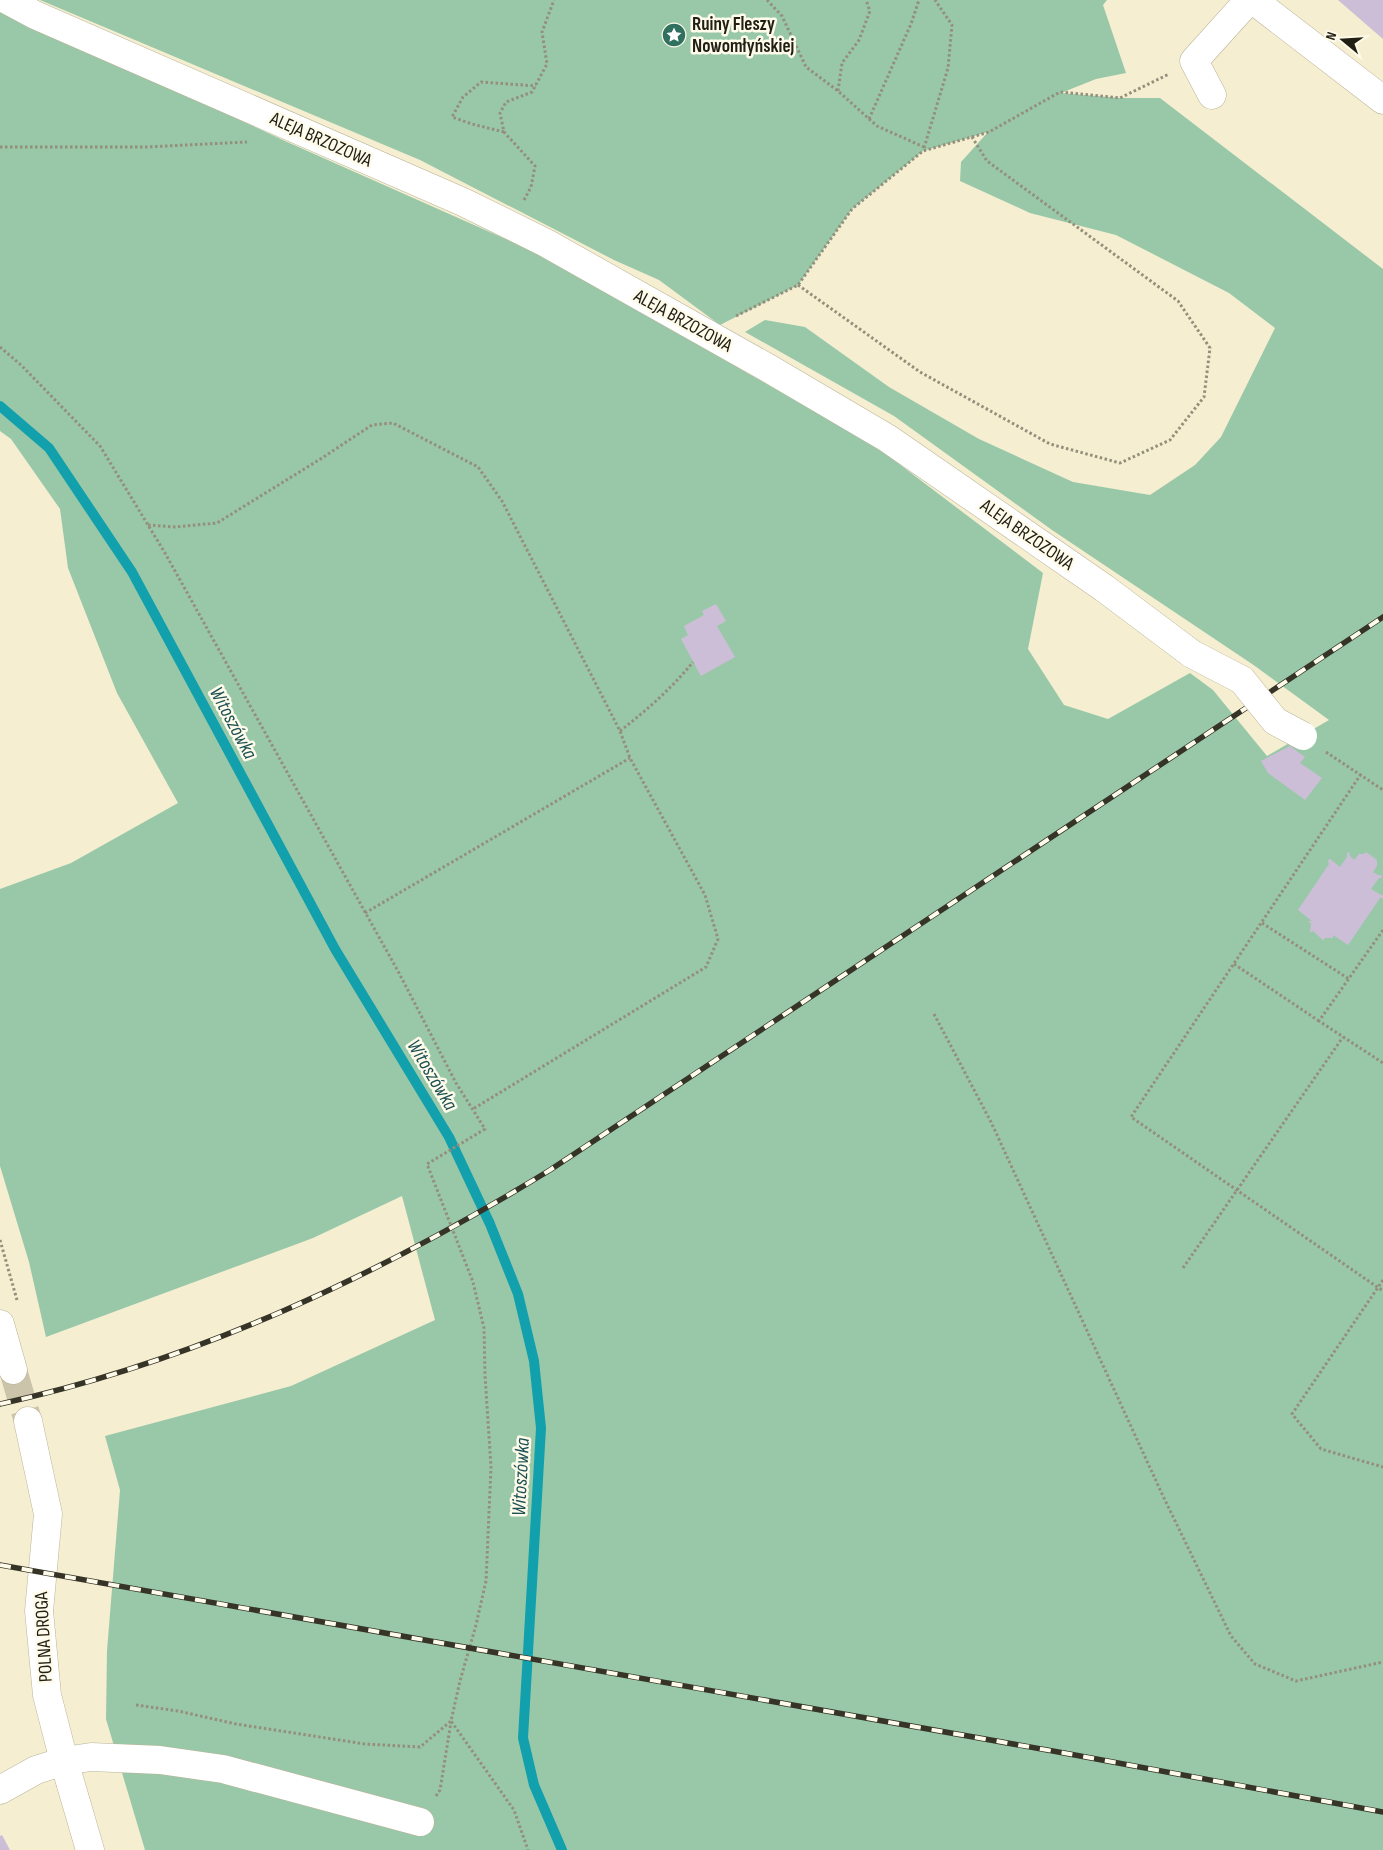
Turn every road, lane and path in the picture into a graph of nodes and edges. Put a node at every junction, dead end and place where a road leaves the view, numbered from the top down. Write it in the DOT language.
graph roads {
  1 [pos="7,0"];
  2 [pos="554,0"];
  3 [pos="767,0"];
  4 [pos="866,0"];
  5 [pos="919,0"];
  6 [pos="935,0"];
  7 [pos="1249,0"];
  8 [pos="1253,0"];
  9 [pos="1194,61"];
  10 [pos="536,86"];
  11 [pos="838,91"];
  12 [pos="1212,95"];
  13 [pos="1383,100"];
  14 [pos="869,119"];
  15 [pos="504,132"];
  16 [pos="972,137"];
  17 [pos="248,142"];
  18 [pos="0,147"];
  19 [pos="924,149"];
  20 [pos="512,226"];
  21 [pos="798,285"];
  22 [pos="704,332"];
  23 [pos="0,347"];
  24 [pos="148,525"];
  25 [pos="694,662"];
  26 [pos="620,731"];
  27 [pos="1303,736"];
  28 [pos="630,758"];
  29 [pos="1361,774"];
  30 [pos="1383,790"];
  31 [pos="366,913"];
  32 [pos="1262,923"];
  33 [pos="1383,930"];
  34 [pos="1234,964"];
  35 [pos="1349,979"];
  36 [pos="934,1014"];
  37 [pos="1319,1021"];
  38 [pos="1343,1037"];
  39 [pos="1383,1063"];
  40 [pos="473,1109"];
  41 [pos="1236,1190"];
  42 [pos="1183,1268"];
  43 [pos="1383,1280"];
  44 [pos="1378,1287"];
  45 [pos="1383,1291"];
  46 [pos="0,1324"];
  47 [pos="13,1370"];
  48 [pos="28,1421"];
  49 [pos="1383,1467"];
  50 [pos="1383,1662"];
  51 [pos="136,1705"];
  52 [pos="451,1721"];
  53 [pos="64,1761"];
  54 [pos="0,1790"];
  55 [pos="420,1822"];
  56 [pos="90,1850"];
  57 [pos="528,1850"];
  1 -- 20 [label="street, ALEJA BRZOZOWA"];
  2 -- 10 [label="path"];
  3 -- 11 [label="path"];
  4 -- 11 [label="path"];
  5 -- 14 [label="path"];
  6 -- 19 [label="path"];
  7 -- 9 [label="street"];
  8 -- 13 [label="street"];
  9 -- 12 [label="street"];
  9 -- 16 [label="path"];
  10 -- 15 [label="path"];
  10 -- 15 [label="path"];
  11 -- 14 [label="path"];
  14 -- 19 [label="path"];
  15 -- 20 [label="path"];
  16 -- 19 [label="path"];
  16 -- 21 [label="path"];
  17 -- 18 [label="path"];
  19 -- 21 [label="path"];
  20 -- 22 [label="street, ALEJA BRZOZOWA"];
  21 -- 22 [label="path"];
  22 -- 27 [label="street, ALEJA BRZOZOWA, bridge"];
  23 -- 24 [label="path"];
  24 -- 26 [label="path"];
  24 -- 31 [label="path"];
  25 -- 26 [label="path"];
  26 -- 28 [label="path"];
  27 -- 29 [label="path"];
  28 -- 31 [label="path"];
  28 -- 40 [label="path"];
  29 -- 30 [label="path"];
  29 -- 32 [label="path"];
  31 -- 40 [label="path"];
  32 -- 34 [label="path"];
  32 -- 35 [label="path"];
  33 -- 35 [label="path"];
  34 -- 37 [label="path"];
  34 -- 41 [label="path"];
  35 -- 37 [label="path"];
  36 -- 50 [label="path"];
  37 -- 38 [label="path"];
  38 -- 39 [label="path"];
  38 -- 41 [label="path"];
  40 -- 52 [label="path"];
  41 -- 42 [label="path"];
  41 -- 44 [label="path"];
  43 -- 44 [label="path"];
  44 -- 45 [label="path"];
  44 -- 49 [label="path"];
  46 -- 47 [label="street"];
  48 -- 53 [label="street, POLNA DROGA"];
  51 -- 52 [label="path"];
  52 -- 55 [label="path"];
  52 -- 57 [label="path"];
  53 -- 54 [label="street"];
  53 -- 55 [label="street"];
  53 -- 56 [label="street, POLNA DROGA"];
}
